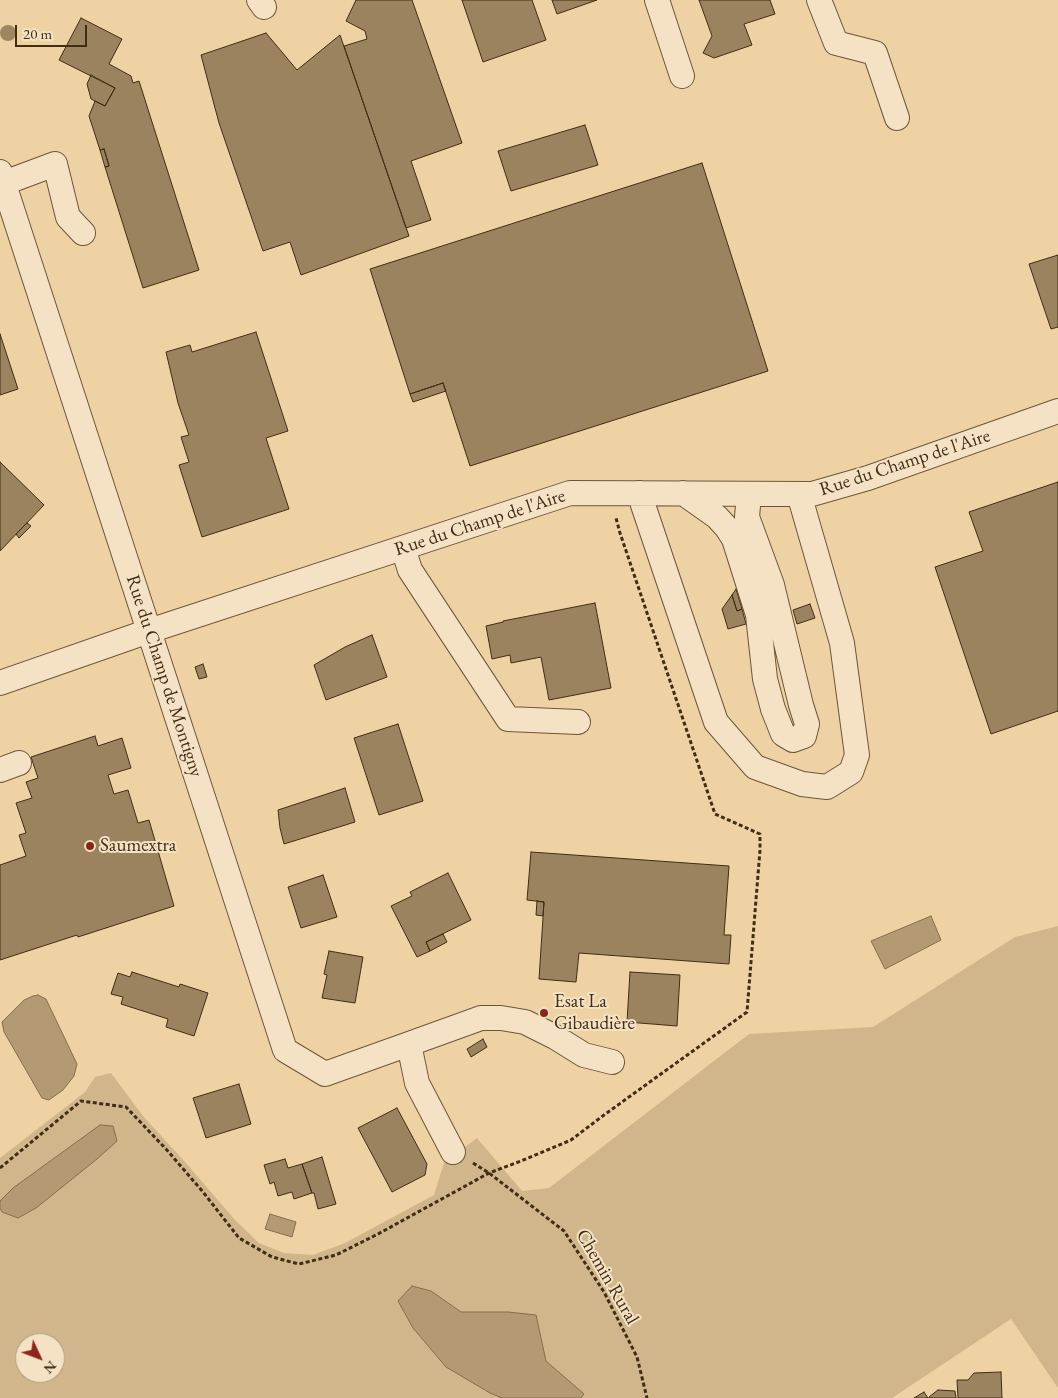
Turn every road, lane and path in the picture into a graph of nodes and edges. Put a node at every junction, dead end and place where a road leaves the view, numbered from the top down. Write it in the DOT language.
graph roads {
  1 [pos="657,0"];
  2 [pos="819,0"];
  3 [pos="682,76"];
  4 [pos="897,118"];
  5 [pos="2,178"];
  6 [pos="83,232"];
  7 [pos="1058,411"];
  8 [pos="639,493"];
  9 [pos="683,494"];
  10 [pos="750,494"];
  11 [pos="799,494"];
  12 [pos="403,548"];
  13 [pos="149,631"];
  14 [pos="0,683"];
  15 [pos="578,722"];
  16 [pos="409,1044"];
  17 [pos="612,1062"];
  18 [pos="453,1152"];
  19 [pos="489,1172"];
  20 [pos="647,1398"];
  1 -- 3 [label="street"];
  2 -- 4 [label="street"];
  5 -- 6 [label="street"];
  5 -- 13 [label="street, Rue du Champ de Montigny"];
  7 -- 11 [label="street, Rue du Champ de l'Aire"];
  8 -- 9 [label="street, Rue du Champ de l'Aire"];
  8 -- 11 [label="street"];
  8 -- 12 [label="street, Rue du Champ de l'Aire"];
  9 -- 10 [label="street, Rue du Champ de l'Aire"];
  9 -- 10 [label="street"];
  10 -- 11 [label="street, Rue du Champ de l'Aire"];
  12 -- 13 [label="street, Rue du Champ de l'Aire"];
  12 -- 15 [label="street"];
  13 -- 14 [label="street, Rue du Champ de l'Aire"];
  13 -- 16 [label="street, Rue du Champ de Montigny"];
  16 -- 17 [label="street, Rue du Champ de Montigny"];
  16 -- 18 [label="street"];
  19 -- 20 [label="path, Chemin Rural"];
}
